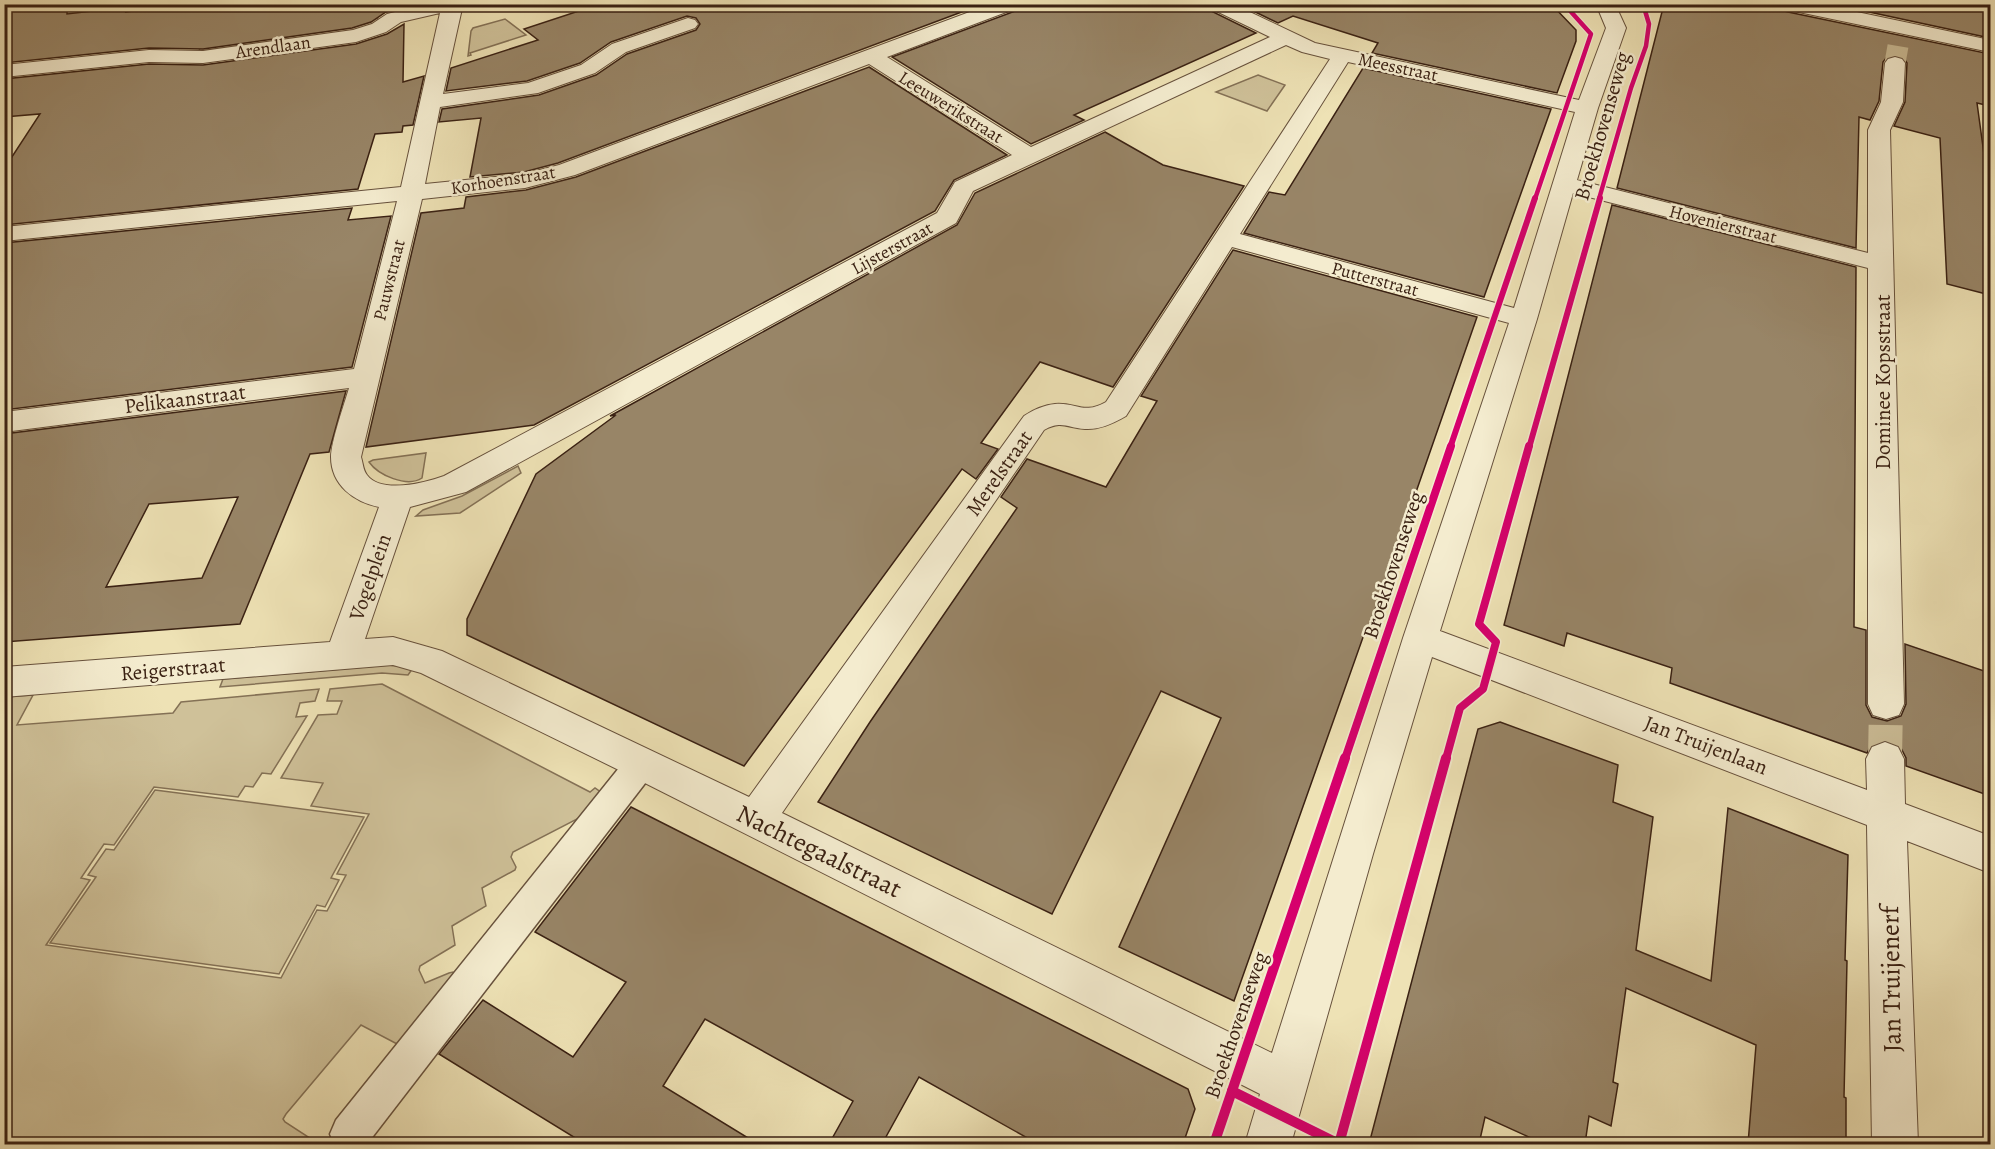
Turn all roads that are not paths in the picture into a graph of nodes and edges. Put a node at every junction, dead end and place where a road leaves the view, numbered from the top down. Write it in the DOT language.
graph roads {
  1 [pos="1010,4"];
  2 [pos="1216,4"];
  3 [pos="1605,4"];
  4 [pos="1789,4"];
  5 [pos="453,5"];
  6 [pos="357,15"];
  7 [pos="394,18"];
  8 [pos="313,23"];
  9 [pos="688,24"];
  10 [pos="1286,37"];
  11 [pos="1898,45"];
  12 [pos="1990,46"];
  13 [pos="1341,55"];
  14 [pos="149,56"];
  15 [pos="873,57"];
  16 [pos="4,71"];
  17 [pos="431,102"];
  18 [pos="1587,108"];
  19 [pos="1029,156"];
  20 [pos="1564,184"];
  21 [pos="411,193"];
  22 [pos="4,234"];
  23 [pos="1226,238"];
  24 [pos="1882,264"];
  25 [pos="1524,319"];
  26 [pos="365,377"];
  27 [pos="4,422"];
  28 [pos="398,498"];
  29 [pos="1420,638"];
  30 [pos="342,656"];
  31 [pos="4,682"];
  32 [pos="1886,704"];
  33 [pos="1885,759"];
  34 [pos="642,763"];
  35 [pos="1887,813"];
  36 [pos="755,820"];
  37 [pos="1990,854"];
  38 [pos="1286,1083"];
  39 [pos="350,1134"];
  40 [pos="1268,1144"];
  41 [pos="1895,1144"];
  1 -- 15 [label="street, Korhoenstraat"];
  2 -- 10 [label="street, Meesstraat"];
  3 -- 18 [label="street, Broekhovenseweg"];
  4 -- 11 [label="street"];
  5 -- 7 [label="street, Arendlaan"];
  5 -- 17 [label="street, Pauwstraat"];
  6 -- 7 [label="street, Arendlaan"];
  7 -- 14 [label="street, Arendlaan"];
  8 -- 14 [label="street, Arendlaan"];
  9 -- 17 [label="street"];
  10 -- 13 [label="street, Meesstraat"];
  10 -- 19 [label="street, Lijsterstraat"];
  11 -- 12 [label="street"];
  11 -- 24 [label="street, Dominee Kopsstraat"];
  13 -- 18 [label="street, Meesstraat"];
  13 -- 23 [label="street, Merelstraat"];
  14 -- 16 [label="street, Arendlaan"];
  15 -- 19 [label="street, Leeuwerikstraat"];
  15 -- 21 [label="street, Korhoenstraat"];
  17 -- 21 [label="street, Pauwstraat"];
  18 -- 20 [label="street, Broekhovenseweg"];
  19 -- 28 [label="street, Lijsterstraat"];
  20 -- 24 [label="street, Hovenierstraat"];
  20 -- 25 [label="street, Broekhovenseweg"];
  21 -- 22 [label="street, Korhoenstraat"];
  21 -- 26 [label="street, Pauwstraat"];
  23 -- 25 [label="street, Putterstraat"];
  23 -- 36 [label="street, Merelstraat"];
  24 -- 32 [label="street, Dominee Kopsstraat"];
  25 -- 29 [label="street, Broekhovenseweg"];
  26 -- 27 [label="street, Pelikaanstraat"];
  26 -- 28 [label="street, Pauwstraat"];
  28 -- 30 [label="street, Vogelplein"];
  29 -- 35 [label="street, Jan Truijenlaan"];
  29 -- 38 [label="street, Broekhovenseweg"];
  30 -- 31 [label="street, Reigerstraat"];
  30 -- 34 [label="street, Nachtegaalstraat"];
  33 -- 35 [label="street"];
  34 -- 36 [label="street, Nachtegaalstraat"];
  34 -- 39 [label="lane"];
  35 -- 37 [label="street, Jan Truijenlaan"];
  35 -- 41 [label="street, Jan Truijenerf"];
  36 -- 38 [label="street, Nachtegaalstraat"];
  38 -- 40 [label="street, Broekhovenseweg"];
}
